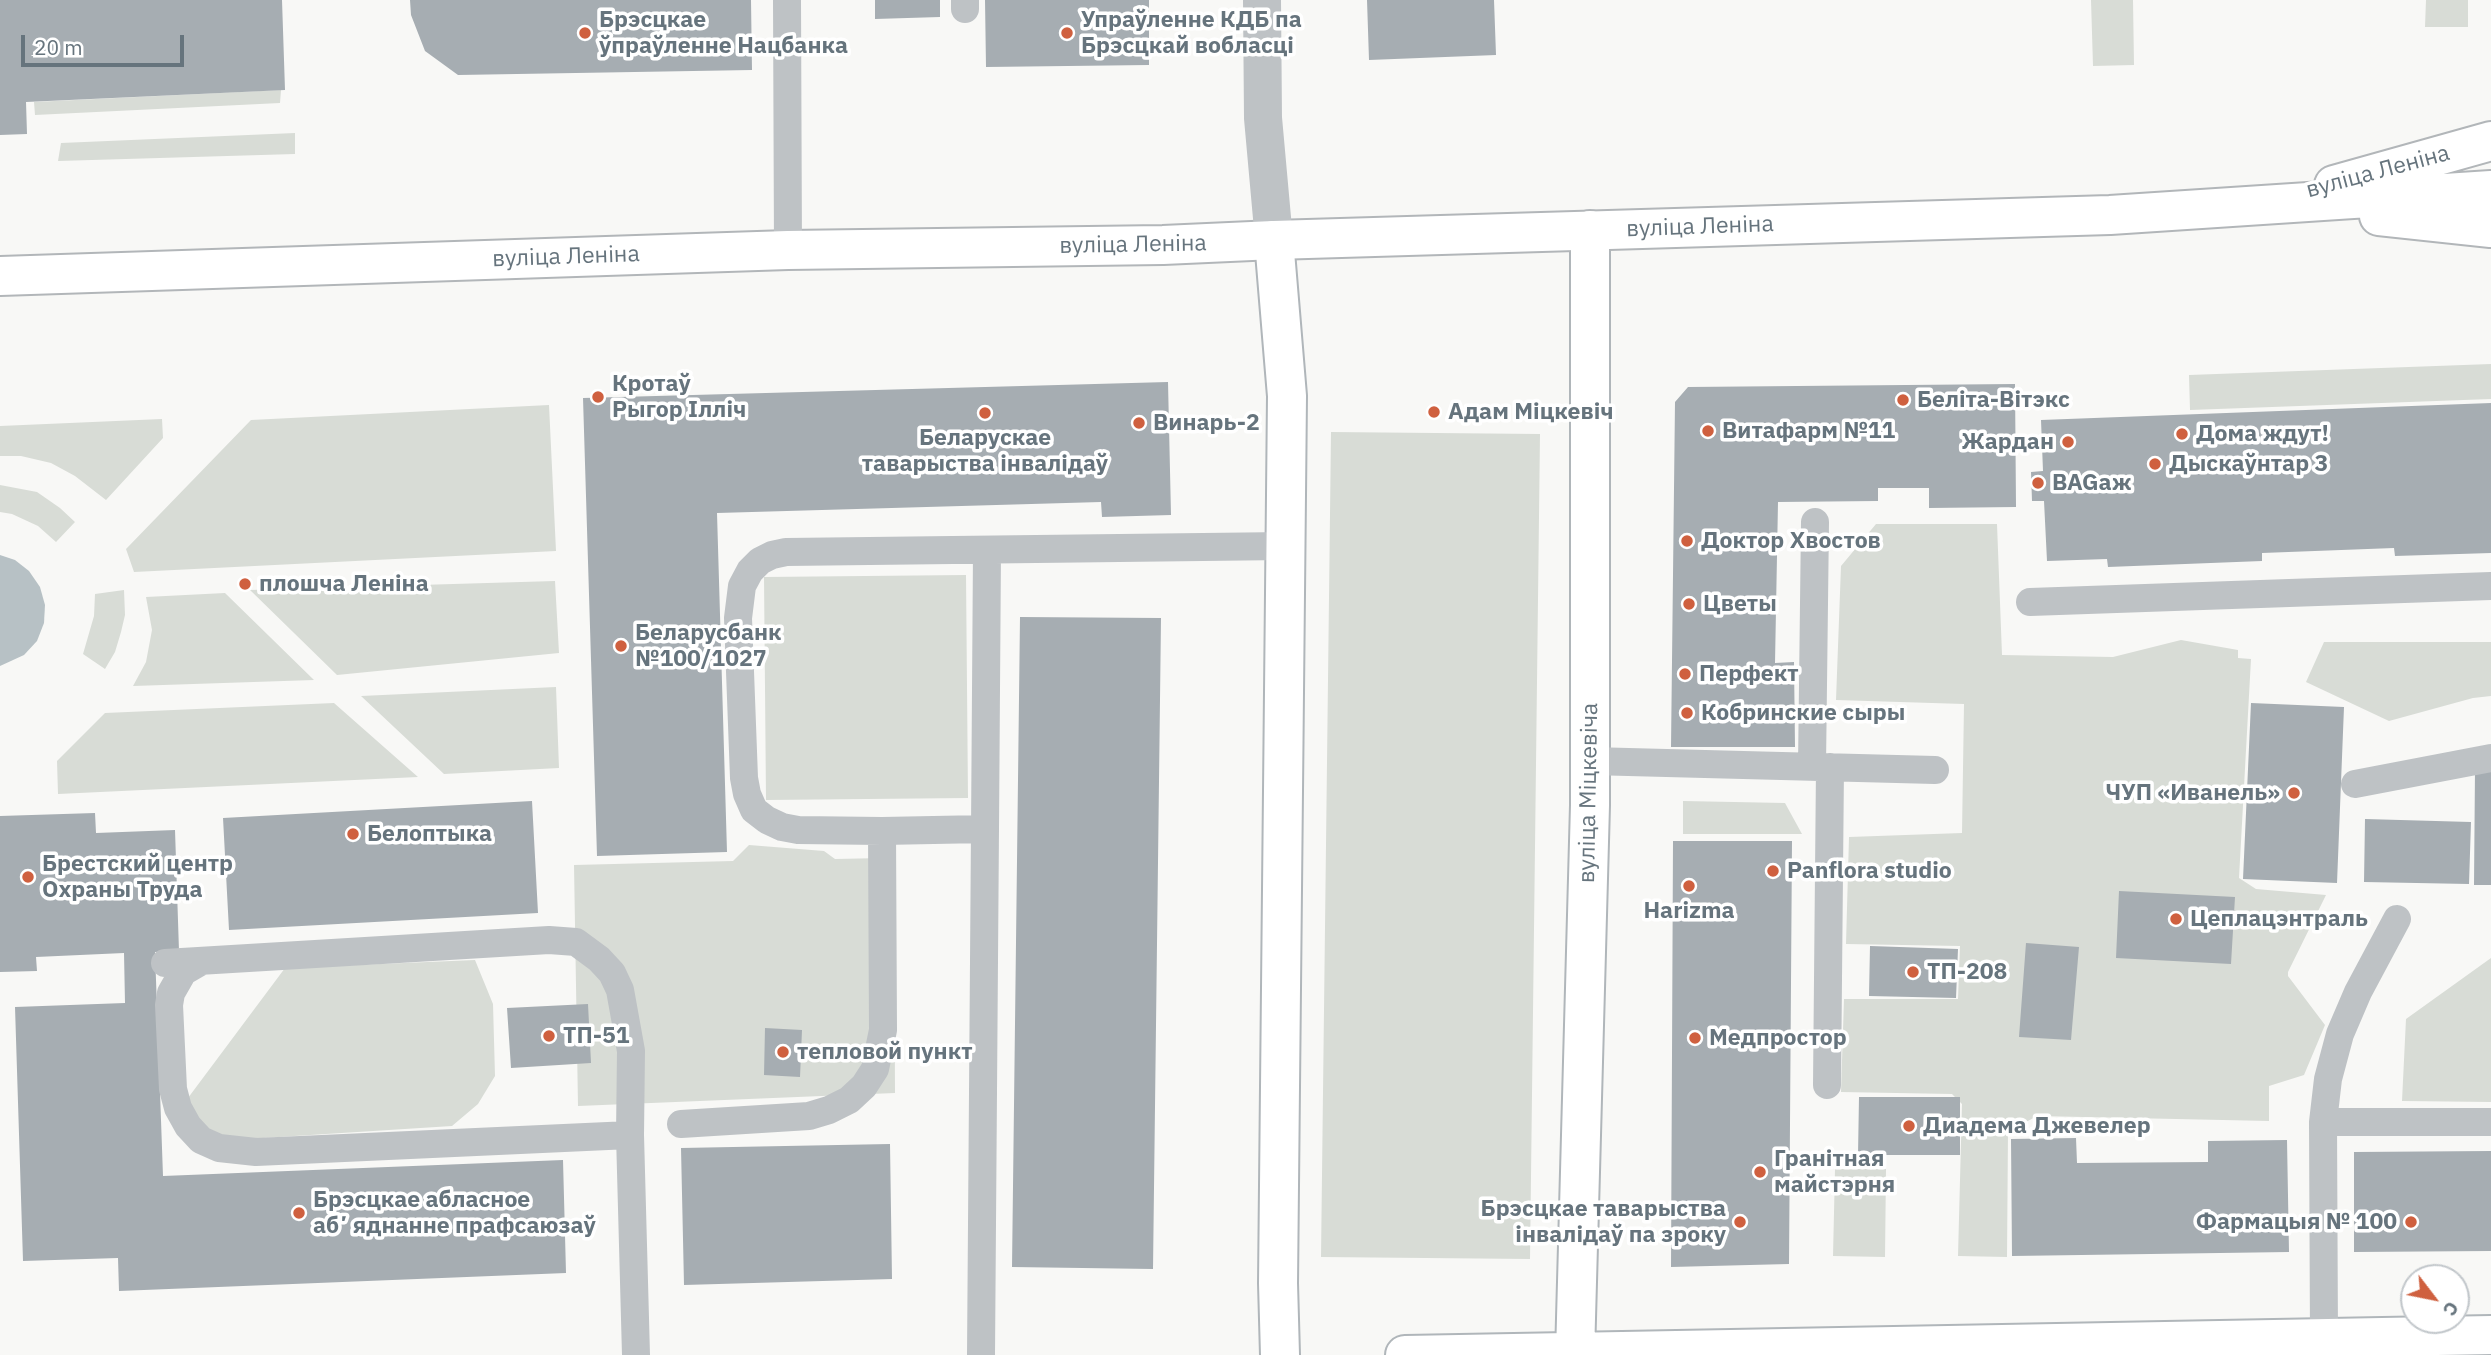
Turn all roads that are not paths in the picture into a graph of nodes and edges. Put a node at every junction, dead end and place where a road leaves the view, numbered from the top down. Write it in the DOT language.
graph roads {
  1 [pos="787,0"];
  2 [pos="1262,0"];
  3 [pos="2491,141"];
  4 [pos="2491,190"];
  5 [pos="2266,203"];
  6 [pos="2491,228"];
  7 [pos="1590,230"];
  8 [pos="1274,240"];
  9 [pos="788,250"];
  10 [pos="0,276"];
  11 [pos="1815,522"];
  12 [pos="1286,546"];
  13 [pos="987,550"];
  14 [pos="2491,586"];
  15 [pos="2029,602"];
  16 [pos="2491,758"];
  17 [pos="1590,761"];
  18 [pos="1821,767"];
  19 [pos="1935,770"];
  20 [pos="2355,784"];
  21 [pos="985,829"];
  22 [pos="882,831"];
  23 [pos="2397,919"];
  24 [pos="202,961"];
  25 [pos="165,963"];
  26 [pos="1828,1086"];
  27 [pos="2323,1122"];
  28 [pos="2491,1122"];
  29 [pos="681,1124"];
  30 [pos="630,1135"];
  31 [pos="2491,1335"];
  32 [pos="2346,1344"];
  33 [pos="2132,1348"];
  34 [pos="1575,1354"];
  35 [pos="636,1355"];
  36 [pos="981,1355"];
  37 [pos="1280,1355"];
  38 [pos="1405,1355"];
  1 -- 9 [label="lane"];
  2 -- 8 [label="street"];
  3 -- 5 [label="main road, вуліца Леніна"];
  4 -- 5 [label="main road, вуліца Леніна"];
  5 -- 6 [label="main road"];
  5 -- 7 [label="main road, вуліца Леніна"];
  7 -- 8 [label="main road, вуліца Леніна"];
  7 -- 17 [label="main road, вуліца Міцкевіча"];
  8 -- 9 [label="main road, вуліца Леніна"];
  8 -- 12 [label="main road"];
  9 -- 10 [label="main road, вуліца Леніна"];
  11 -- 18 [label="lane"];
  12 -- 13 [label="lane"];
  12 -- 37 [label="main road"];
  13 -- 21 [label="lane"];
  13 -- 22 [label="lane"];
  14 -- 15 [label="lane"];
  16 -- 20 [label="lane"];
  17 -- 18 [label="lane"];
  17 -- 34 [label="main road, вуліца Міцкевіча"];
  18 -- 19 [label="lane"];
  18 -- 26 [label="lane"];
  21 -- 22 [label="lane"];
  21 -- 36 [label="lane"];
  22 -- 29 [label="lane"];
  23 -- 27 [label="lane"];
  24 -- 25 [label="lane"];
  24 -- 30 [label="lane"];
  24 -- 30 [label="lane"];
  27 -- 28 [label="lane"];
  27 -- 32 [label="lane"];
  30 -- 35 [label="lane"];
  31 -- 32 [label="main road"];
  32 -- 33 [label="main road"];
  33 -- 34 [label="main road"];
  34 -- 38 [label="main road"];
}
